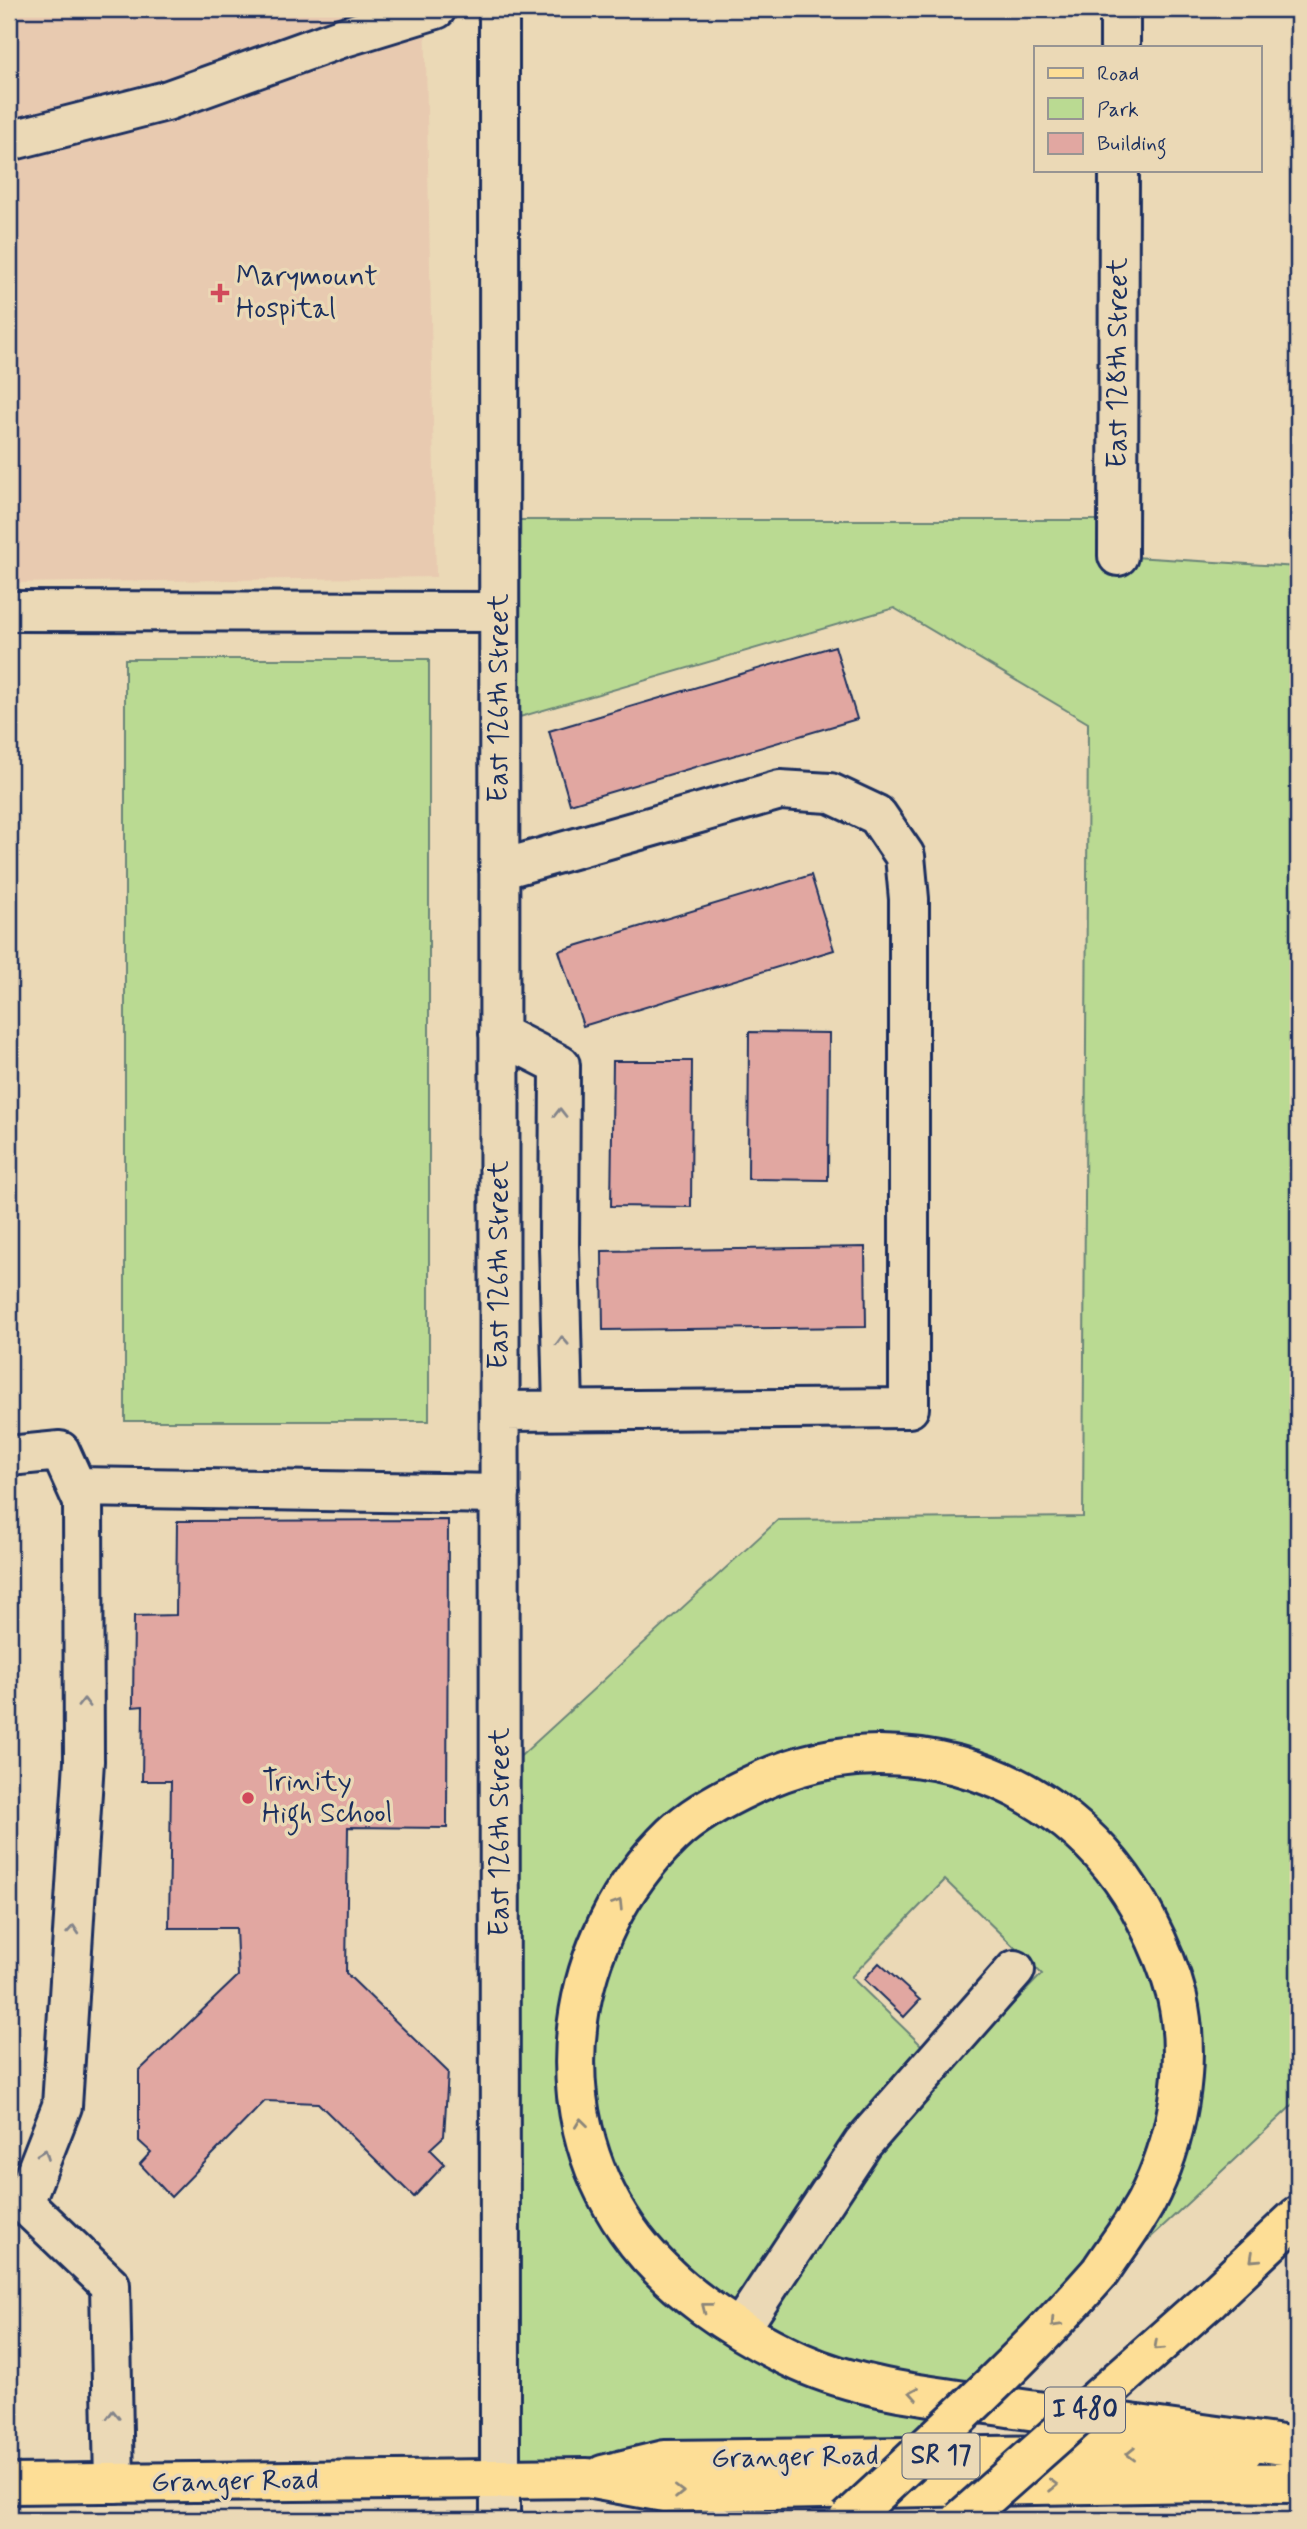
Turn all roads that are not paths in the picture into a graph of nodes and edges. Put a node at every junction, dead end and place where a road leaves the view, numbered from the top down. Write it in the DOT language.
graph roads {
  1 [pos="436,9"];
  2 [pos="499,9"];
  3 [pos="1120,9"];
  4 [pos="1120,46"];
  5 [pos="9,141"];
  6 [pos="1119,172"];
  7 [pos="1118,556"];
  8 [pos="9,611"];
  9 [pos="499,611"];
  10 [pos="499,870"];
  11 [pos="499,1034"];
  12 [pos="563,1409"];
  13 [pos="500,1411"];
  14 [pos="10,1453"];
  15 [pos="77,1488"];
  16 [pos="500,1494"];
  17 [pos="1015,1969"];
  18 [pos="17,2202"];
  19 [pos="1298,2216"];
  20 [pos="740,2329"];
  21 [pos="1298,2459"];
  22 [pos="500,2480"];
  23 [pos="114,2483"];
  24 [pos="9,2484"];
  25 [pos="500,2520"];
  26 [pos="848,2520"];
  27 [pos="961,2520"];
  1 -- 5 [label="street"];
  2 -- 9 [label="street, East 126th Street"];
  3 -- 4 [label="street"];
  6 -- 7 [label="street, East 128th Street"];
  8 -- 9 [label="street"];
  9 -- 10 [label="street, East 126th Street"];
  10 -- 11 [label="street, East 126th Street"];
  10 -- 12 [label="street"];
  12 -- 11 [label="street, one-way"];
  11 -- 13 [label="street, East 126th Street"];
  12 -- 13 [label="street"];
  13 -- 16 [label="street, East 126th Street"];
  14 -- 15 [label="street"];
  15 -- 16 [label="street"];
  18 -- 15 [label="street, one-way"];
  16 -- 22 [label="street, East 126th Street"];
  17 -- 20 [label="street"];
  23 -- 18 [label="street, one-way"];
  19 -- 27 [label="main road, I 480, one-way, bridge"];
  21 -- 20 [label="main road, one-way"];
  20 -- 26 [label="main road, one-way, bridge"];
  21 -- 22 [label="main road, Granger Road / SR 17"];
  22 -- 23 [label="main road, Granger Road / SR 17"];
  22 -- 25 [label="street, East 126th Street"];
  23 -- 24 [label="main road, Granger Road / SR 17"];
}
